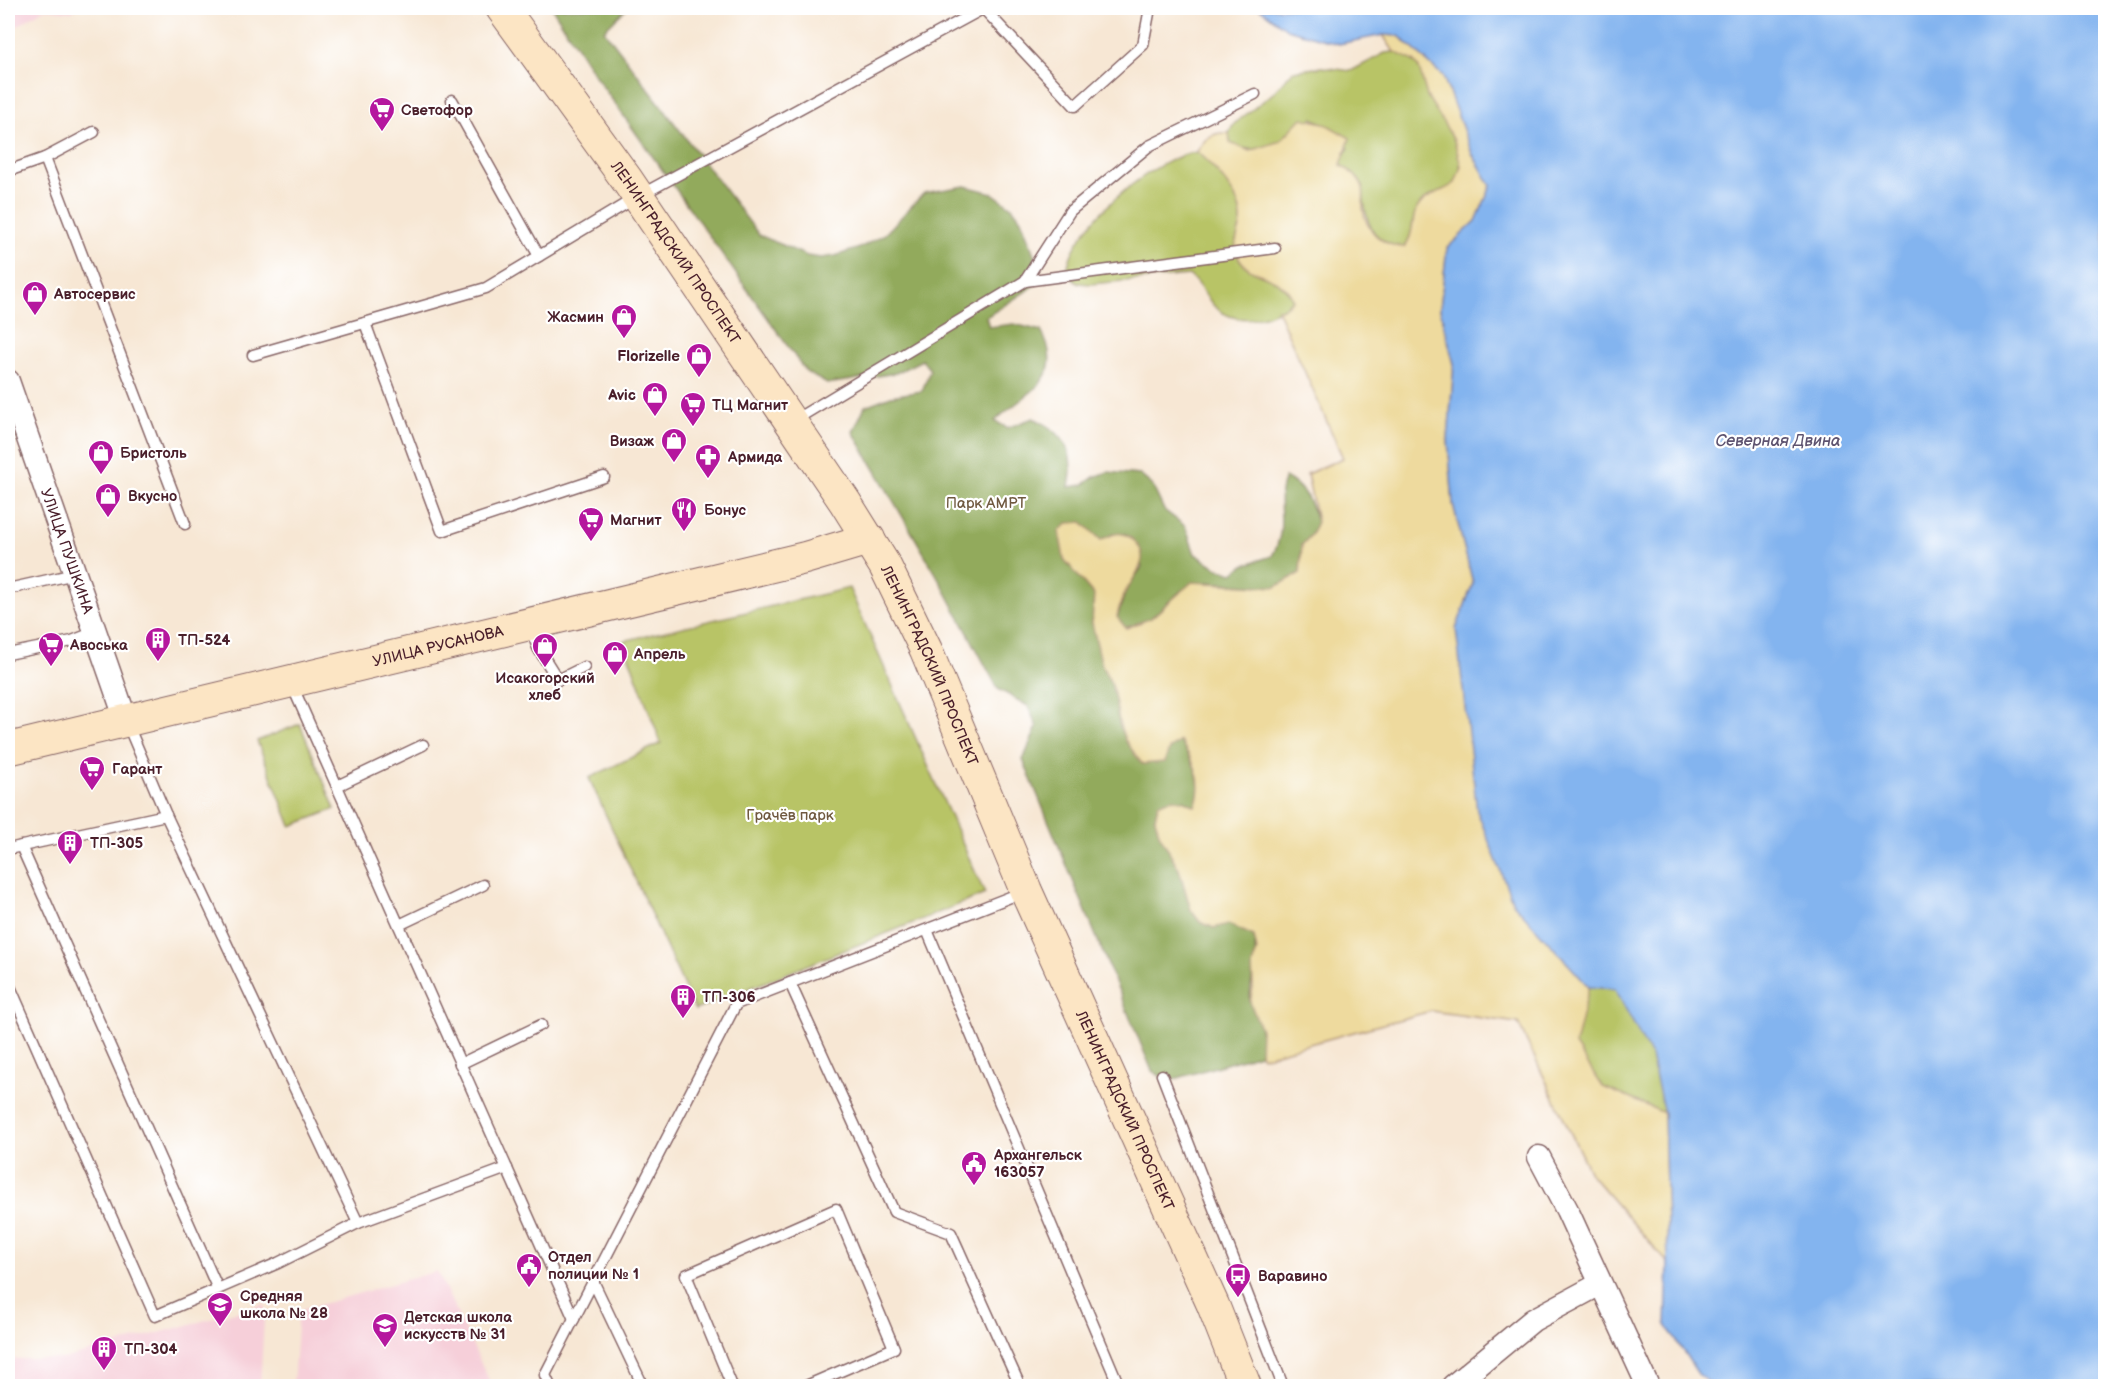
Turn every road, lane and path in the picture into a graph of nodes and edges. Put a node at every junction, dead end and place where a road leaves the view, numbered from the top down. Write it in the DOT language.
graph roads {
  1 [pos="502,8"];
  2 [pos="983,8"];
  3 [pos="1150,8"];
  4 [pos="1255,94"];
  5 [pos="452,100"];
  6 [pos="94,132"];
  7 [pos="45,158"];
  8 [pos="8,171"];
  9 [pos="637,197"];
  10 [pos="1275,248"];
  11 [pos="539,256"];
  12 [pos="1026,282"];
  13 [pos="365,322"];
  14 [pos="254,355"];
  15 [pos="8,381"];
  16 [pos="15,423"];
  17 [pos="791,423"];
  18 [pos="604,477"];
  19 [pos="185,524"];
  20 [pos="869,539"];
  21 [pos="75,574"];
  22 [pos="8,589"];
  23 [pos="529,623"];
  24 [pos="95,632"];
  25 [pos="8,654"];
  26 [pos="584,667"];
  27 [pos="290,681"];
  28 [pos="127,723"];
  29 [pos="423,745"];
  30 [pos="8,749"];
  31 [pos="338,786"];
  32 [pos="166,815"];
  33 [pos="21,846"];
  34 [pos="8,849"];
  35 [pos="483,885"];
  36 [pos="1026,891"];
  37 [pos="399,925"];
  38 [pos="927,930"];
  39 [pos="8,982"];
  40 [pos="790,983"];
  41 [pos="541,1025"];
  42 [pos="460,1064"];
  43 [pos="1162,1075"];
  44 [pos="1539,1157"];
  45 [pos="507,1168"];
  46 [pos="358,1223"];
  47 [pos="593,1281"];
  48 [pos="1600,1284"];
  49 [pos="217,1287"];
  50 [pos="574,1319"];
  51 [pos="825,1383"];
  52 [pos="550,1386"];
  53 [pos="643,1386"];
  54 [pos="732,1386"];
  55 [pos="806,1386"];
  56 [pos="1020,1386"];
  57 [pos="1119,1386"];
  58 [pos="1245,1386"];
  59 [pos="1283,1386"];
  60 [pos="1454,1386"];
  61 [pos="1648,1386"];
  1 -- 9 [label="main road, ЛЕНИНГРАДСКИЙ ПРОСПЕКТ"];
  2 -- 3 [label="lane"];
  2 -- 9 [label="lane"];
  4 -- 12 [label="lane"];
  5 -- 11 [label="lane"];
  6 -- 7 [label="lane"];
  7 -- 8 [label="lane"];
  7 -- 19 [label="lane"];
  9 -- 11 [label="lane"];
  9 -- 17 [label="main road, ЛЕНИНГРАДСКИЙ ПРОСПЕКТ"];
  10 -- 12 [label="lane"];
  11 -- 13 [label="lane"];
  12 -- 17 [label="lane"];
  13 -- 14 [label="lane"];
  13 -- 18 [label="lane"];
  15 -- 16 [label="street, УЛИЦА ПУШКИНА"];
  16 -- 21 [label="street, УЛИЦА ПУШКИНА"];
  17 -- 20 [label="main road, ЛЕНИНГРАДСКИЙ ПРОСПЕКТ"];
  20 -- 23 [label="main road, УЛИЦА РУСАНОВА"];
  20 -- 36 [label="main road, ЛЕНИНГРАДСКИЙ ПРОСПЕКТ"];
  21 -- 22 [label="lane"];
  21 -- 24 [label="street, УЛИЦА ПУШКИНА"];
  23 -- 26 [label="lane"];
  23 -- 27 [label="main road, УЛИЦА РУСАНОВА"];
  24 -- 25 [label="lane"];
  24 -- 28 [label="street, УЛИЦА ПУШКИНА"];
  27 -- 28 [label="main road, УЛИЦА РУСАНОВА"];
  27 -- 31 [label="lane"];
  28 -- 30 [label="main road, УЛИЦА РУСАНОВА"];
  28 -- 32 [label="lane"];
  29 -- 31 [label="lane"];
  31 -- 37 [label="lane"];
  32 -- 33 [label="lane"];
  32 -- 46 [label="lane"];
  33 -- 34 [label="lane"];
  33 -- 49 [label="lane"];
  35 -- 37 [label="lane"];
  36 -- 38 [label="lane"];
  36 -- 58 [label="main road, ЛЕНИНГРАДСКИЙ ПРОСПЕКТ"];
  37 -- 42 [label="lane"];
  38 -- 40 [label="lane"];
  38 -- 57 [label="lane"];
  39 -- 49 [label="lane"];
  40 -- 47 [label="lane"];
  40 -- 56 [label="lane"];
  41 -- 42 [label="lane"];
  42 -- 45 [label="lane"];
  43 -- 59 [label="lane"];
  44 -- 48 [label="street"];
  45 -- 46 [label="lane"];
  45 -- 50 [label="lane"];
  46 -- 49 [label="lane"];
  47 -- 50 [label="lane"];
  47 -- 53 [label="lane"];
  48 -- 60 [label="street"];
  48 -- 61 [label="street"];
  50 -- 52 [label="lane"];
  51 -- 54 [label="lane"];
  51 -- 55 [label="lane"];
}
